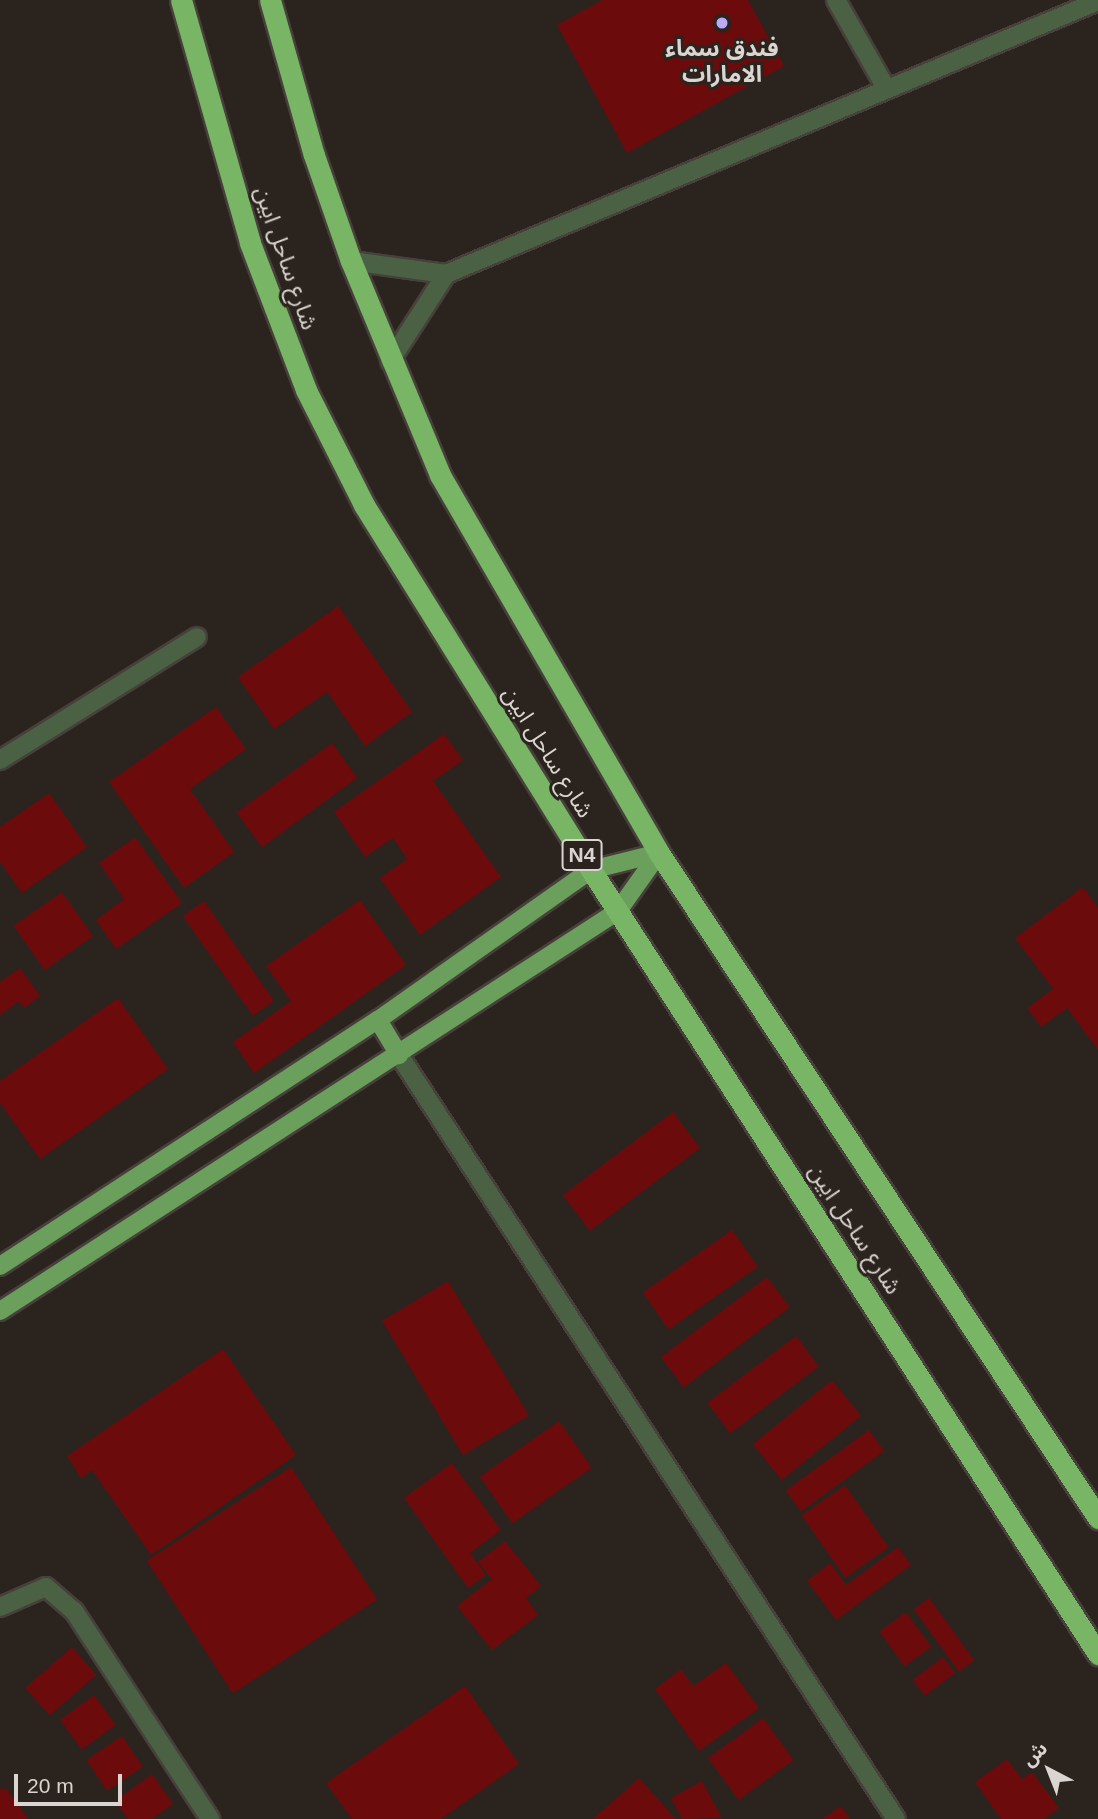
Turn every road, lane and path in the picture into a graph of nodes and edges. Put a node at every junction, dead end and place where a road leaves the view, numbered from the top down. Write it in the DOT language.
graph roads {
  1 [pos="181,0"];
  2 [pos="270,0"];
  3 [pos="836,0"];
  4 [pos="1098,1"];
  5 [pos="886,88"];
  6 [pos="351,261"];
  7 [pos="446,274"];
  8 [pos="390,361"];
  9 [pos="197,637"];
  10 [pos="0,760"];
  11 [pos="659,853"];
  12 [pos="591,870"];
  13 [pos="618,911"];
  14 [pos="378,1020"];
  15 [pos="399,1055"];
  16 [pos="0,1266"];
  17 [pos="0,1311"];
  18 [pos="1098,1518"];
  19 [pos="0,1607"];
  20 [pos="1098,1654"];
  21 [pos="210,1819"];
  22 [pos="896,1819"];
  1 -- 12 [label="highway, شارع ساحل ابين / N4"];
  2 -- 6 [label="highway, شارع ساحل ابين"];
  3 -- 5 [label="street"];
  4 -- 5 [label="street"];
  5 -- 7 [label="street"];
  6 -- 7 [label="street"];
  6 -- 8 [label="highway, شارع ساحل ابين"];
  7 -- 8 [label="street"];
  8 -- 11 [label="highway, شارع ساحل ابين"];
  9 -- 10 [label="street"];
  11 -- 12 [label="main road"];
  11 -- 13 [label="main road"];
  11 -- 18 [label="highway, شارع ساحل ابين"];
  12 -- 13 [label="highway, شارع ساحل ابين / N4"];
  12 -- 14 [label="main road"];
  13 -- 15 [label="main road"];
  13 -- 20 [label="highway, شارع ساحل ابين / N4"];
  14 -- 15 [label="main road"];
  14 -- 16 [label="main road"];
  15 -- 17 [label="main road"];
  15 -- 22 [label="street"];
  19 -- 21 [label="street"];
}
